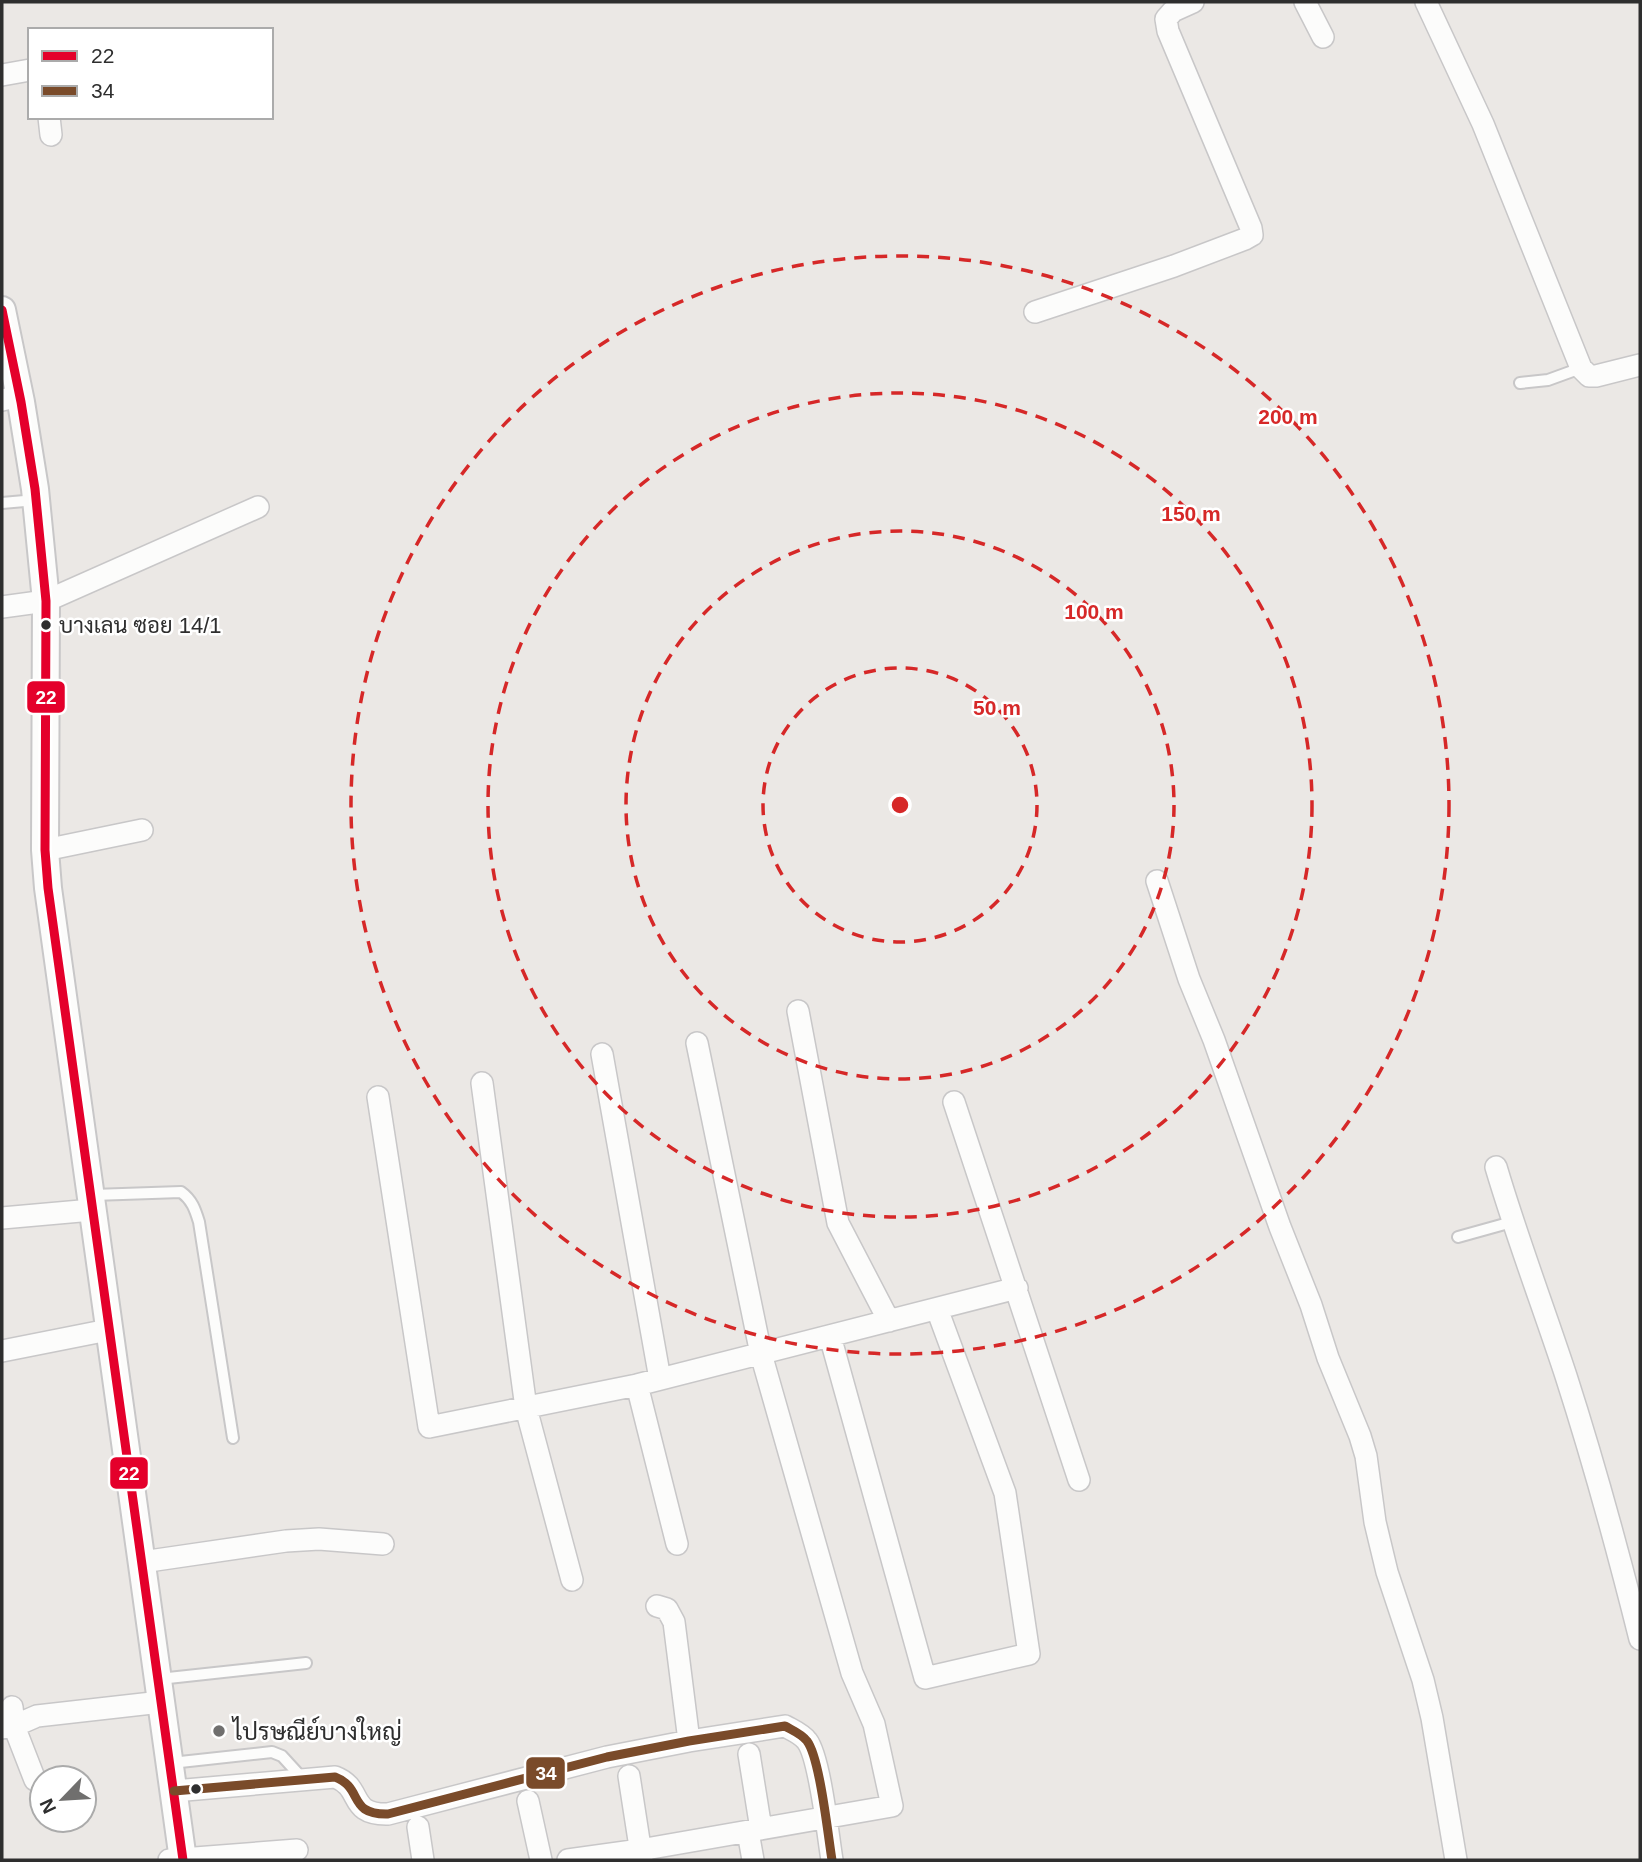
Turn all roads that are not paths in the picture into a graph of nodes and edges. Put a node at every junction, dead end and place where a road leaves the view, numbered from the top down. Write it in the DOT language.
graph roads {
  1 [pos="1193,2"];
  2 [pos="1305,2"];
  3 [pos="1426,2"];
  4 [pos="1323,37"];
  5 [pos="28,70"];
  6 [pos="2,75"];
  7 [pos="2,310"];
  8 [pos="1035,312"];
  9 [pos="1640,365"];
  10 [pos="1581,368"];
  11 [pos="1520,383"];
  12 [pos="11,398"];
  13 [pos="36,500"];
  14 [pos="2,503"];
  15 [pos="258,507"];
  16 [pos="46,601"];
  17 [pos="2,607"];
  18 [pos="142,830"];
  19 [pos="46,850"];
  20 [pos="1157,881"];
  21 [pos="798,1011"];
  22 [pos="696,1043"];
  23 [pos="602,1054"];
  24 [pos="482,1083"];
  25 [pos="378,1097"];
  26 [pos="954,1101"];
  27 [pos="1496,1167"];
  28 [pos="91,1203"];
  29 [pos="2,1218"];
  30 [pos="1513,1222"];
  31 [pos="1458,1237"];
  32 [pos="1017,1288"];
  33 [pos="937,1309"];
  34 [pos="889,1321"];
  35 [pos="108,1330"];
  36 [pos="830,1336"];
  37 [pos="2,1351"];
  38 [pos="761,1354"];
  39 [pos="660,1379"];
  40 [pos="637,1385"];
  41 [pos="526,1408"];
  42 [pos="233,1438"];
  43 [pos="1079,1480"];
  44 [pos="383,1544"];
  45 [pos="677,1544"];
  46 [pos="142,1562"];
  47 [pos="572,1580"];
  48 [pos="657,1606"];
  49 [pos="1640,1639"];
  50 [pos="306,1663"];
  51 [pos="160,1690"];
  52 [pos="7,1717"];
  53 [pos="689,1741"];
  54 [pos="749,1754"];
  55 [pos="28,1764"];
  56 [pos="170,1764"];
  57 [pos="629,1776"];
  58 [pos="303,1779"];
  59 [pos="174,1791"];
  60 [pos="528,1801"];
  61 [pos="825,1818"];
  62 [pos="418,1827"];
  63 [pos="755,1830"];
  64 [pos="297,1850"];
  65 [pos="641,1855"];
  66 [pos="178,1860"];
  67 [pos="424,1860"];
  68 [pos="541,1860"];
  69 [pos="568,1860"];
  70 [pos="753,1860"];
  71 [pos="832,1860"];
  72 [pos="1455,1860"];
  1 -- 8 [label="street"];
  2 -- 4 [label="street"];
  3 -- 10 [label="street"];
  5 -- 6 [label="street"];
  7 -- 12 [label="street"];
  9 -- 10 [label="street"];
  10 -- 11 [label="lane"];
  12 -- 13 [label="street"];
  13 -- 14 [label="lane"];
  13 -- 16 [label="street"];
  15 -- 16 [label="street"];
  16 -- 17 [label="street"];
  16 -- 19 [label="street"];
  18 -- 19 [label="street"];
  19 -- 28 [label="street"];
  20 -- 72 [label="street"];
  21 -- 34 [label="street"];
  22 -- 38 [label="street"];
  23 -- 39 [label="street"];
  24 -- 41 [label="street"];
  25 -- 41 [label="street"];
  26 -- 32 [label="street"];
  27 -- 30 [label="street"];
  28 -- 29 [label="street"];
  28 -- 35 [label="street"];
  28 -- 42 [label="lane"];
  30 -- 31 [label="lane"];
  30 -- 49 [label="street"];
  32 -- 33 [label="street"];
  32 -- 43 [label="street"];
  33 -- 34 [label="street"];
  33 -- 36 [label="street"];
  34 -- 36 [label="street"];
  35 -- 37 [label="street"];
  35 -- 46 [label="street"];
  36 -- 38 [label="street"];
  38 -- 39 [label="street"];
  38 -- 61 [label="street"];
  39 -- 40 [label="street"];
  40 -- 41 [label="street"];
  40 -- 45 [label="street"];
  41 -- 47 [label="street"];
  44 -- 46 [label="street"];
  46 -- 51 [label="street"];
  48 -- 53 [label="street"];
  50 -- 51 [label="lane"];
  51 -- 52 [label="street"];
  51 -- 56 [label="street"];
  52 -- 55 [label="street"];
  53 -- 58 [label="street"];
  53 -- 61 [label="street"];
  54 -- 63 [label="street"];
  56 -- 58 [label="lane"];
  56 -- 59 [label="street"];
  57 -- 65 [label="street"];
  58 -- 59 [label="street"];
  59 -- 66 [label="street"];
  60 -- 68 [label="street"];
  61 -- 63 [label="street"];
  61 -- 71 [label="street"];
  62 -- 67 [label="street"];
  63 -- 65 [label="street"];
  63 -- 70 [label="street"];
  64 -- 66 [label="street"];
  65 -- 69 [label="street"];
}
